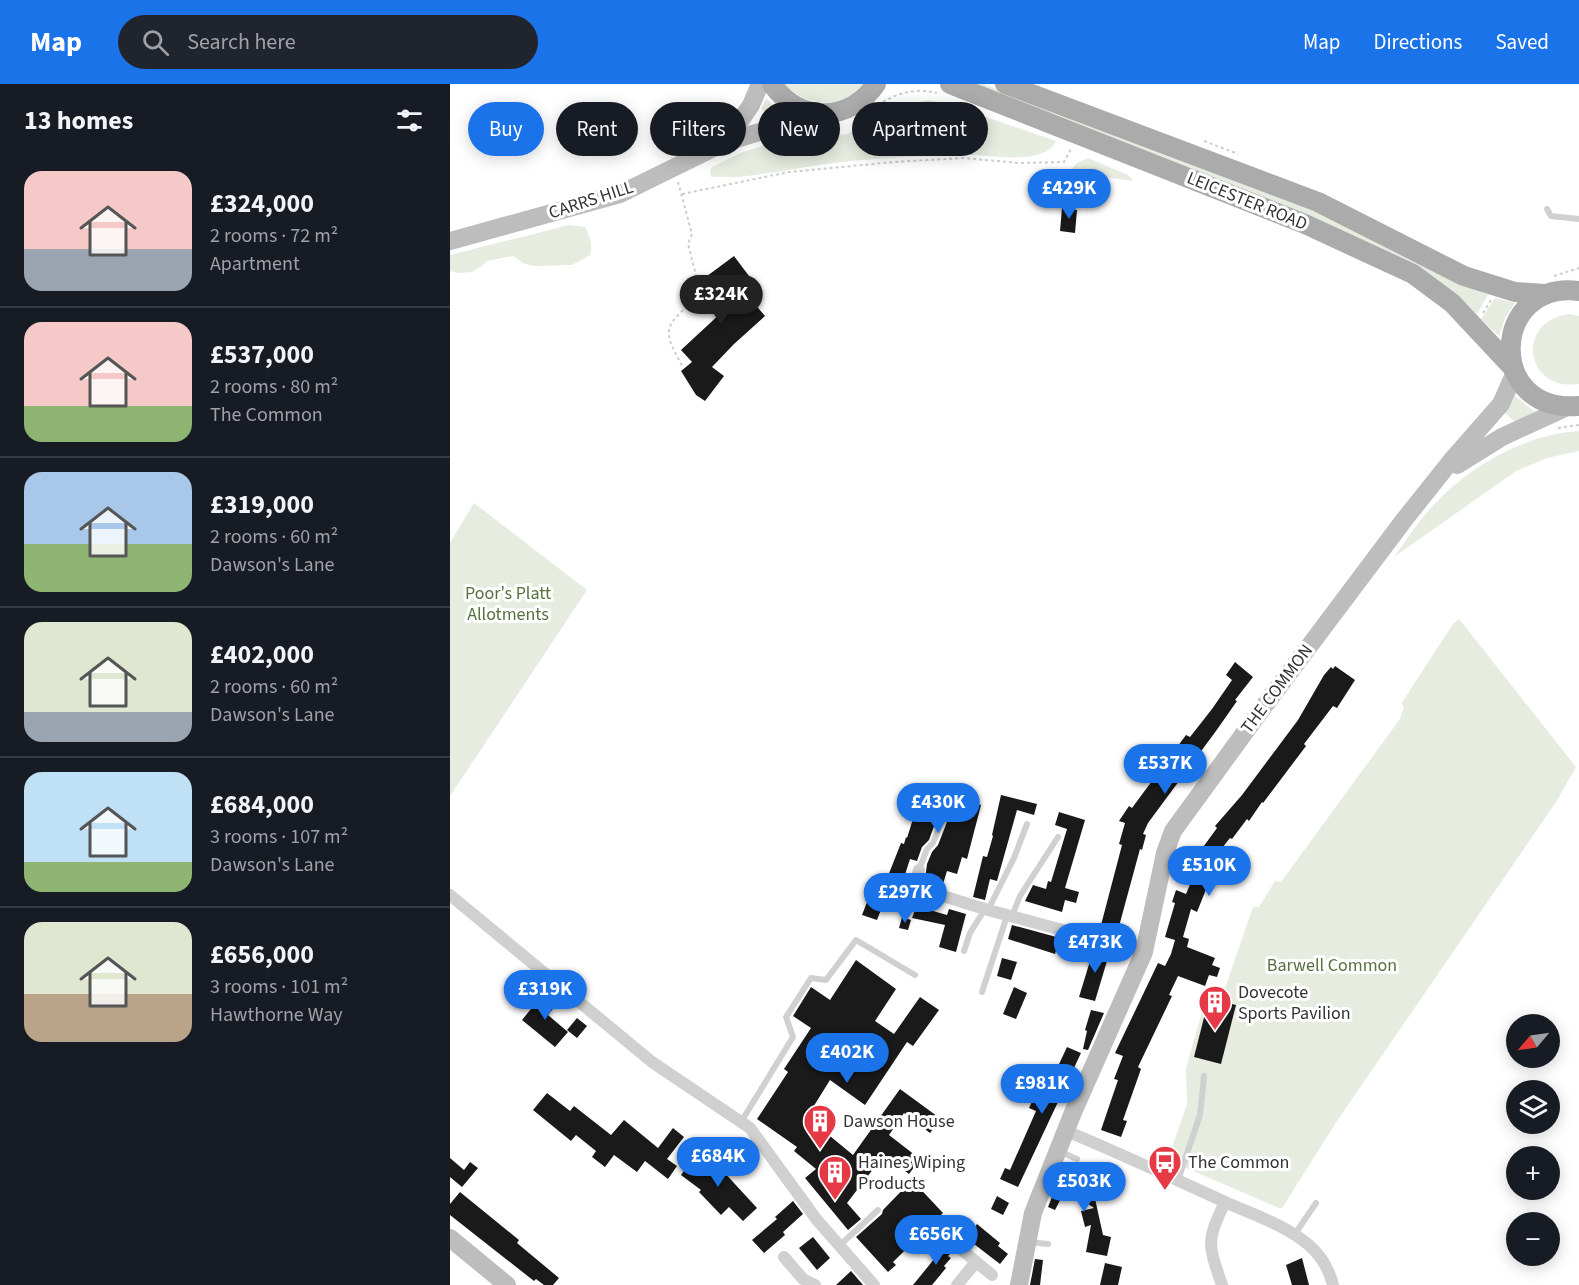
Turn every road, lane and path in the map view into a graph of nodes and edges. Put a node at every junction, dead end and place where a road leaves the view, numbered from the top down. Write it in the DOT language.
graph roads {
  1 [pos="760,84"];
  2 [pos="772,84"];
  3 [pos="876,84"];
  4 [pos="911,84"];
  5 [pos="1005,84"];
  6 [pos="947,89"];
  7 [pos="912,91"];
  8 [pos="788,102"];
  9 [pos="882,102"];
  10 [pos="840,111"];
  11 [pos="746,112"];
  12 [pos="1074,142"];
  13 [pos="699,156"];
  14 [pos="673,169"];
  15 [pos="682,194"];
  16 [pos="1547,209"];
  17 [pos="1579,219"];
  18 [pos="450,242"];
  19 [pos="1579,268"];
  20 [pos="1579,281"];
  21 [pos="1550,288"];
  22 [pos="1579,291"];
  23 [pos="683,367"];
  24 [pos="1514,370"];
  25 [pos="1572,407"];
  26 [pos="1437,480"];
  27 [pos="942,820"];
  28 [pos="1027,824"];
  29 [pos="1058,837"];
  30 [pos="919,870"];
  31 [pos="914,887"];
  32 [pos="450,895"];
  33 [pos="909,904"];
  34 [pos="987,909"];
  35 [pos="1010,916"];
  36 [pos="964,951"];
  37 [pos="1144,952"];
  38 [pos="915,975"];
  39 [pos="982,992"];
  40 [pos="1204,1076"];
  41 [pos="741,1122"];
  42 [pos="1066,1131"];
  43 [pos="1058,1151"];
  44 [pos="1077,1159"];
  45 [pos="1178,1180"];
  46 [pos="1225,1202"];
  47 [pos="1316,1203"];
  48 [pos="878,1210"];
  49 [pos="1294,1235"];
  50 [pos="450,1238"];
  51 [pos="1028,1242"];
  52 [pos="1048,1244"];
  53 [pos="957,1246"];
  54 [pos="839,1247"];
  55 [pos="784,1257"];
  56 [pos="976,1262"];
  57 [pos="992,1275"];
  58 [pos="507,1285"];
  59 [pos="815,1285"];
  60 [pos="874,1285"];
  61 [pos="957,1285"];
  62 [pos="1019,1285"];
  63 [pos="1222,1285"];
  64 [pos="1333,1285"];
  1 -- 11 [label="street, CARRS HILL"];
  2 -- 8 [label="main road"];
  3 -- 10 [label="main road"];
  4 -- 7 [label="path"];
  5 -- 21 [label="main road, LEICESTER ROAD"];
  6 -- 7 [label="path"];
  6 -- 24 [label="main road, LEICESTER ROAD"];
  7 -- 9 [label="path"];
  12 -- 15 [label="path"];
  13 -- 14 [label="street, CARRS HILL"];
  14 -- 15 [label="path"];
  14 -- 18 [label="street, CARRS HILL"];
  15 -- 23 [label="path"];
  16 -- 17 [label="lane"];
  19 -- 21 [label="path"];
  20 -- 21 [label="street, LEICESTER ROAD"];
  21 -- 22 [label="main road"];
  21 -- 24 [label="main road"];
  24 -- 25 [label="main road, LEICESTER ROAD"];
  24 -- 26 [label="street, THE COMMON"];
  25 -- 26 [label="street, THE COMMON"];
  26 -- 37 [label="street, THE COMMON"];
  27 -- 30 [label="lane"];
  28 -- 34 [label="lane"];
  29 -- 35 [label="lane"];
  30 -- 31 [label="street"];
  31 -- 33 [label="street"];
  31 -- 34 [label="street"];
  32 -- 41 [label="street"];
  34 -- 35 [label="street"];
  34 -- 36 [label="lane"];
  35 -- 37 [label="street"];
  35 -- 39 [label="lane"];
  37 -- 42 [label="street, THE COMMON"];
  38 -- 41 [label="lane"];
  40 -- 45 [label="lane"];
  41 -- 54 [label="street"];
  42 -- 43 [label="street, THE COMMON"];
  42 -- 45 [label="street"];
  43 -- 44 [label="lane"];
  43 -- 51 [label="street, THE COMMON"];
  45 -- 46 [label="street"];
  46 -- 49 [label="street"];
  46 -- 63 [label="street"];
  47 -- 49 [label="lane"];
  48 -- 54 [label="lane"];
  49 -- 64 [label="street"];
  50 -- 58 [label="street"];
  51 -- 52 [label="lane"];
  51 -- 62 [label="street, THE COMMON"];
  53 -- 56 [label="street"];
  54 -- 60 [label="street"];
  55 -- 59 [label="street"];
  56 -- 57 [label="street"];
  56 -- 61 [label="street"];
}
